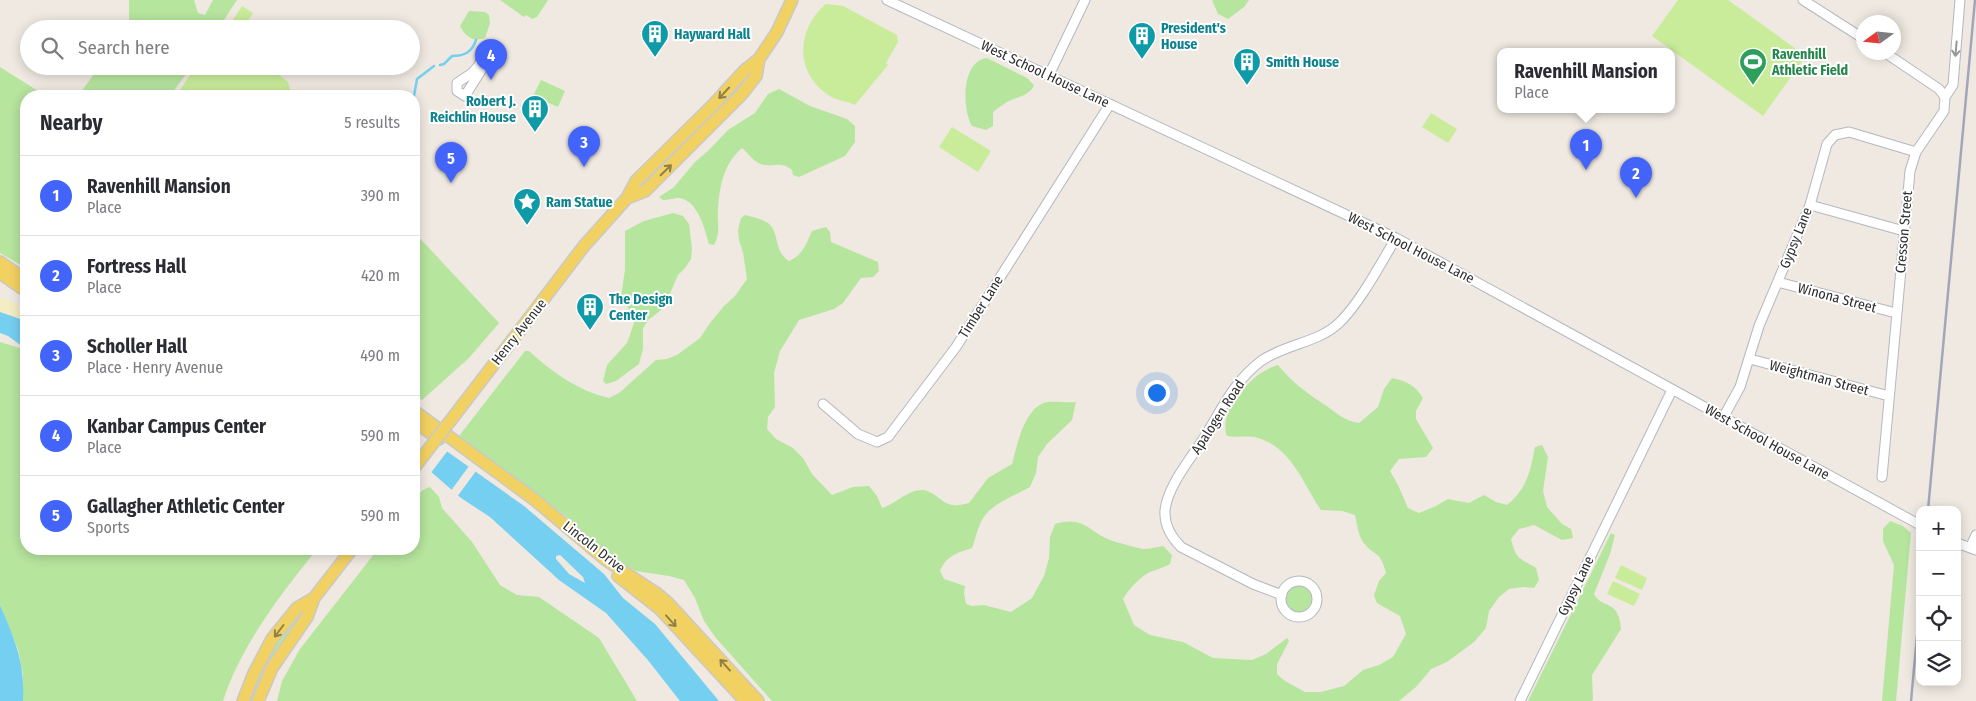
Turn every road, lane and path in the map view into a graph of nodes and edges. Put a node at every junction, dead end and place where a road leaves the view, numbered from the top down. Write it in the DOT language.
graph roads {
  1 [pos="792,0"];
  2 [pos="887,0"];
  3 [pos="1085,0"];
  4 [pos="1803,0"];
  5 [pos="1960,0"];
  6 [pos="1856,34"];
  7 [pos="1896,60"];
  8 [pos="1049,75"];
  9 [pos="466,92"];
  10 [pos="1945,97"];
  11 [pos="1110,104"];
  12 [pos="1916,152"];
  13 [pos="1810,205"];
  14 [pos="1904,231"];
  15 [pos="1396,238"];
  16 [pos="0,262"];
  17 [pos="0,273"];
  18 [pos="20,276"];
  19 [pos="1778,282"];
  20 [pos="20,287"];
  21 [pos="1896,313"];
  22 [pos="1750,359"];
  23 [pos="1672,390"];
  24 [pos="1889,396"];
  25 [pos="822,404"];
  26 [pos="420,415"];
  27 [pos="1723,418"];
  28 [pos="420,425"];
  29 [pos="420,460"];
  30 [pos="1882,477"];
  31 [pos="1916,523"];
  32 [pos="1976,535"];
  33 [pos="1961,544"];
  34 [pos="1973,549"];
  35 [pos="347,555"];
  36 [pos="1282,594"];
  37 [pos="314,598"];
  38 [pos="242,701"];
  39 [pos="258,701"];
  40 [pos="745,701"];
  41 [pos="758,701"];
  42 [pos="1520,701"];
  1 -- 29 [label="main road, Henry Avenue, bridge"];
  2 -- 8 [label="street, West School House Lane"];
  3 -- 8 [label="street"];
  4 -- 6 [label="street"];
  5 -- 10 [label="street, Cresson Street, one-way"];
  7 -- 10 [label="street"];
  8 -- 11 [label="street, West School House Lane"];
  9 -- 9 [label="street"];
  10 -- 12 [label="street, Cresson Street"];
  11 -- 15 [label="street, West School House Lane"];
  11 -- 25 [label="street, Timber Lane"];
  12 -- 13 [label="street, Gypsy Lane"];
  12 -- 14 [label="street, Cresson Street"];
  13 -- 14 [label="street"];
  13 -- 19 [label="street, Gypsy Lane"];
  14 -- 21 [label="street, Cresson Street"];
  15 -- 23 [label="street, West School House Lane"];
  15 -- 36 [label="street, Apalogen Road"];
  16 -- 18 [label="main road"];
  17 -- 20 [label="main road"];
  19 -- 21 [label="street, Winona Street"];
  19 -- 22 [label="street, Gypsy Lane"];
  21 -- 24 [label="street, Cresson Street"];
  22 -- 24 [label="street, Weightman Street"];
  22 -- 27 [label="street, Gypsy Lane"];
  23 -- 27 [label="street, West School House Lane"];
  23 -- 42 [label="street, Gypsy Lane"];
  24 -- 30 [label="street, Cresson Street"];
  41 -- 26 [label="main road, Lincoln Drive, one-way"];
  27 -- 31 [label="street, West School House Lane"];
  28 -- 40 [label="main road, Lincoln Drive, one-way"];
  32 -- 34 [label="street"];
  33 -- 34 [label="street"];
  35 -- 37 [label="main road"];
  36 -- 36 [label="street"];
  37 -- 38 [label="main road, one-way"];
  37 -- 39 [label="main road"];
}
